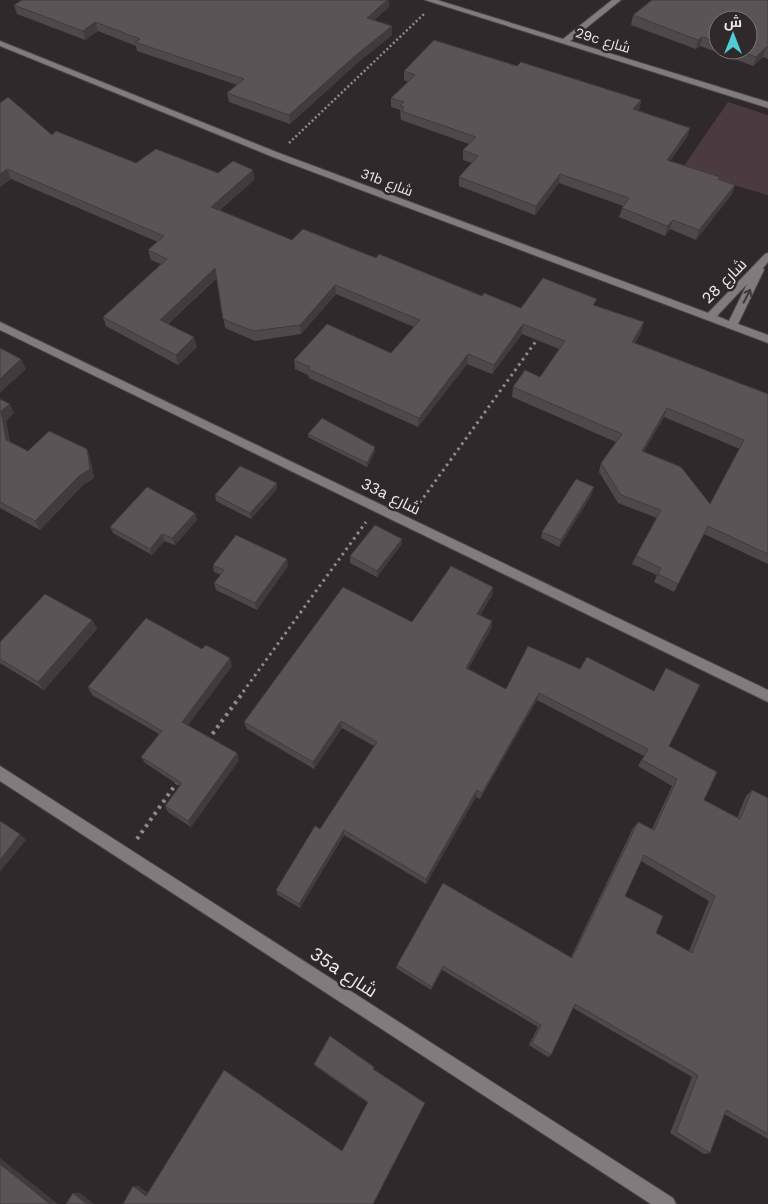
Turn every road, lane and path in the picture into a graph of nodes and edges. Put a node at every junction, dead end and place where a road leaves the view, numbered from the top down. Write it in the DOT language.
graph roads {
  1 [pos="617,0"];
  2 [pos="433,1"];
  3 [pos="564,42"];
  4 [pos="0,43"];
  5 [pos="768,105"];
  6 [pos="276,155"];
  7 [pos="768,256"];
  8 [pos="761,266"];
  9 [pos="709,318"];
  10 [pos="0,326"];
  11 [pos="732,326"];
  12 [pos="540,336"];
  13 [pos="768,339"];
  14 [pos="376,507"];
  15 [pos="406,522"];
  16 [pos="768,696"];
  17 [pos="207,741"];
  18 [pos="0,773"];
  19 [pos="184,774"];
  20 [pos="125,854"];
  21 [pos="667,1204"];
  1 -- 3 [label="street"];
  2 -- 3 [label="street, 29c شارع"];
  2 -- 6 [label="path"];
  3 -- 5 [label="street, 29c شارع"];
  4 -- 6 [label="street, 31b شارع"];
  6 -- 9 [label="street, 31b شارع"];
  7 -- 8 [label="street, شارع 28"];
  8 -- 9 [label="street, شارع 28"];
  11 -- 8 [label="street, شارع 28, one-way"];
  9 -- 11 [label="street, 31b شارع"];
  10 -- 14 [label="street, 33a شارع"];
  11 -- 13 [label="street, 31b شارع"];
  12 -- 15 [label="path"];
  14 -- 15 [label="street, 33a شارع"];
  14 -- 17 [label="path"];
  15 -- 16 [label="street, 33a شارع"];
  18 -- 20 [label="street, 35a شارع"];
  19 -- 20 [label="path"];
  20 -- 21 [label="street, 35a شارع"];
}
